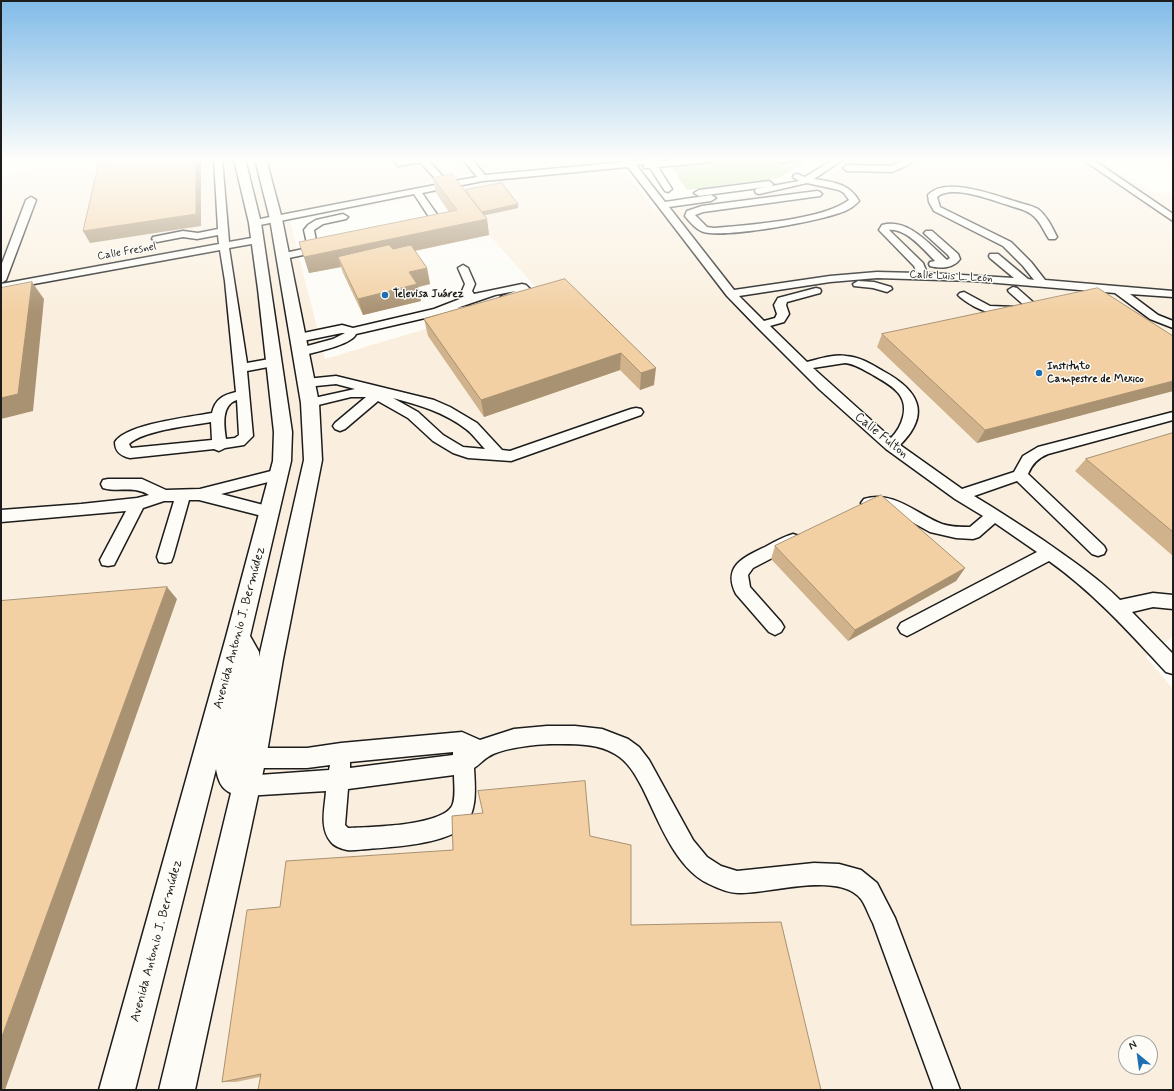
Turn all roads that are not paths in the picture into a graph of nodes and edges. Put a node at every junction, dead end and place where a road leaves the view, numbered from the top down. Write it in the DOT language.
graph roads {
  1 [pos="27,210"];
  2 [pos="222,210"];
  3 [pos="257,210"];
  4 [pos="262,210"];
  5 [pos="336,210"];
  6 [pos="426,210"];
  7 [pos="665,210"];
  8 [pos="702,210"];
  9 [pos="840,210"];
  10 [pos="940,210"];
  11 [pos="1033,210"];
  12 [pos="1161,210"];
  13 [pos="836,212"];
  14 [pos="355,214"];
  15 [pos="1173,218"];
  16 [pos="720,220"];
  17 [pos="697,224"];
  18 [pos="263,227"];
  19 [pos="415,230"];
  20 [pos="223,231"];
  21 [pos="929,233"];
  22 [pos="197,236"];
  23 [pos="1052,237"];
  24 [pos="157,239"];
  25 [pos="224,246"];
  26 [pos="329,247"];
  27 [pos="313,250"];
  28 [pos="200,251"];
  29 [pos="284,256"];
  30 [pos="994,256"];
  31 [pos="945,264"];
  32 [pos="919,265"];
  33 [pos="463,268"];
  34 [pos="923,276"];
  35 [pos="1,280"];
  36 [pos="1024,281"];
  37 [pos="1041,282"];
  38 [pos="1080,286"];
  39 [pos="1,287"];
  40 [pos="265,289"];
  41 [pos="887,289"];
  42 [pos="1117,289"];
  43 [pos="1013,290"];
  44 [pos="731,294"];
  45 [pos="1173,294"];
  46 [pos="964,295"];
  47 [pos="1064,297"];
  48 [pos="472,300"];
  49 [pos="1045,303"];
  50 [pos="1030,305"];
  51 [pos="438,312"];
  52 [pos="269,321"];
  53 [pos="761,325"];
  54 [pos="1173,325"];
  55 [pos="298,336"];
  56 [pos="275,362"];
  57 [pos="804,366"];
  58 [pos="241,368"];
  59 [pos="308,393"];
  60 [pos="381,394"];
  61 [pos="242,395"];
  62 [pos="636,412"];
  63 [pos="218,416"];
  64 [pos="1173,416"];
  65 [pos="340,426"];
  66 [pos="219,446"];
  67 [pos="891,446"];
  68 [pos="498,455"];
  69 [pos="279,474"];
  70 [pos="1020,475"];
  71 [pos="108,484"];
  72 [pos="200,494"];
  73 [pos="183,495"];
  74 [pos="960,495"];
  75 [pos="164,496"];
  76 [pos="137,504"];
  77 [pos="853,509"];
  78 [pos="270,512"];
  79 [pos="994,515"];
  80 [pos="1,516"];
  81 [pos="806,533"];
  82 [pos="1098,550"];
  83 [pos="1050,553"];
  84 [pos="165,557"];
  85 [pos="108,560"];
  86 [pos="1173,602"];
  87 [pos="1117,608"];
  88 [pos="775,628"];
  89 [pos="907,628"];
  90 [pos="238,637"];
  91 [pos="1170,659"];
  92 [pos="462,742"];
  93 [pos="483,748"];
  94 [pos="341,753"];
  95 [pos="253,758"];
  96 [pos="464,764"];
  97 [pos="339,780"];
  98 [pos="245,786"];
  99 [pos="117,1090"];
  100 [pos="177,1090"];
  101 [pos="947,1090"];
  1 -- 35 [label="street"];
  2 -- 20 [label="street"];
  3 -- 18 [label="main road, Avenida Antonio J. Bermúdez"];
  4 -- 18 [label="main road, Avenida Antonio J. Bermúdez"];
  5 -- 18 [label="street, Calle Fresnel"];
  6 -- 19 [label="street"];
  7 -- 44 [label="street, Calle Fulton"];
  8 -- 17 [label="street"];
  9 -- 13 [label="street"];
  10 -- 37 [label="street"];
  11 -- 23 [label="street"];
  12 -- 15 [label="street"];
  13 -- 17 [label="street"];
  14 -- 27 [label="street"];
  16 -- 17 [label="street"];
  18 -- 25 [label="street, Calle Fresnel"];
  18 -- 29 [label="main road, Avenida Antonio J. Bermúdez"];
  18 -- 40 [label="main road, Avenida Antonio J. Bermúdez"];
  20 -- 22 [label="street"];
  20 -- 25 [label="street"];
  21 -- 31 [label="street"];
  22 -- 24 [label="street"];
  22 -- 28 [label="street"];
  25 -- 28 [label="street, Calle Fresnel"];
  25 -- 58 [label="street"];
  26 -- 27 [label="street"];
  27 -- 29 [label="street"];
  28 -- 39 [label="street, Calle Fresnel"];
  29 -- 55 [label="main road, Avenida Antonio J. Bermúdez"];
  30 -- 36 [label="street"];
  31 -- 32 [label="street"];
  31 -- 32 [label="street"];
  32 -- 34 [label="street"];
  33 -- 48 [label="street"];
  34 -- 36 [label="street, Calle Luis L. León"];
  34 -- 44 [label="street, Calle Luis L. León"];
  36 -- 37 [label="street, Calle Luis L. León"];
  37 -- 38 [label="street, Calle Luis L. León"];
  38 -- 42 [label="street, Calle Luis L. León"];
  38 -- 47 [label="street"];
  40 -- 52 [label="main road, Avenida Antonio J. Bermúdez"];
  40 -- 55 [label="main road"];
  41 -- 53 [label="street"];
  42 -- 45 [label="street, Calle Luis L. León"];
  42 -- 54 [label="street"];
  43 -- 50 [label="street"];
  44 -- 53 [label="street, Calle Fulton"];
  46 -- 50 [label="street"];
  48 -- 51 [label="street"];
  48 -- 51 [label="street"];
  49 -- 50 [label="street"];
  51 -- 55 [label="street"];
  52 -- 55 [label="main road"];
  52 -- 56 [label="main road, Avenida Antonio J. Bermúdez"];
  53 -- 57 [label="street, Calle Fulton"];
  55 -- 59 [label="main road, Avenida Antonio J. Bermúdez"];
  56 -- 58 [label="street"];
  56 -- 69 [label="main road, Avenida Antonio J. Bermúdez"];
  57 -- 67 [label="street, Calle Fulton"];
  57 -- 67 [label="street"];
  58 -- 61 [label="street"];
  59 -- 60 [label="street"];
  59 -- 60 [label="street"];
  59 -- 95 [label="main road, Avenida Antonio J. Bermúdez"];
  60 -- 65 [label="street"];
  60 -- 68 [label="street"];
  60 -- 68 [label="street"];
  61 -- 63 [label="street"];
  61 -- 66 [label="street"];
  62 -- 68 [label="street"];
  63 -- 66 [label="street"];
  63 -- 66 [label="street"];
  64 -- 70 [label="street"];
  67 -- 74 [label="street, Calle Fulton"];
  69 -- 72 [label="street"];
  69 -- 78 [label="main road, Avenida Antonio J. Bermúdez"];
  70 -- 74 [label="street"];
  70 -- 82 [label="street"];
  71 -- 75 [label="street"];
  72 -- 73 [label="street"];
  72 -- 78 [label="street"];
  73 -- 75 [label="street"];
  73 -- 84 [label="street"];
  74 -- 79 [label="street, Calle Fulton"];
  75 -- 76 [label="street"];
  76 -- 80 [label="street"];
  76 -- 85 [label="street"];
  77 -- 79 [label="street"];
  78 -- 90 [label="main road, Avenida Antonio J. Bermúdez"];
  79 -- 83 [label="street, Calle Fulton"];
  81 -- 88 [label="street"];
  83 -- 87 [label="street, Calle Fulton"];
  83 -- 89 [label="street"];
  86 -- 87 [label="street"];
  87 -- 91 [label="street, Calle Fulton"];
  90 -- 98 [label="main road"];
  90 -- 99 [label="main road, Avenida Antonio J. Bermúdez"];
  92 -- 93 [label="street"];
  92 -- 94 [label="street"];
  92 -- 96 [label="street"];
  93 -- 96 [label="street"];
  93 -- 101 [label="street"];
  94 -- 95 [label="street"];
  94 -- 97 [label="street"];
  95 -- 98 [label="main road, Avenida Antonio J. Bermúdez"];
  96 -- 97 [label="street"];
  96 -- 97 [label="street"];
  97 -- 98 [label="street"];
  98 -- 100 [label="main road, Avenida Antonio J. Bermúdez"];
}
